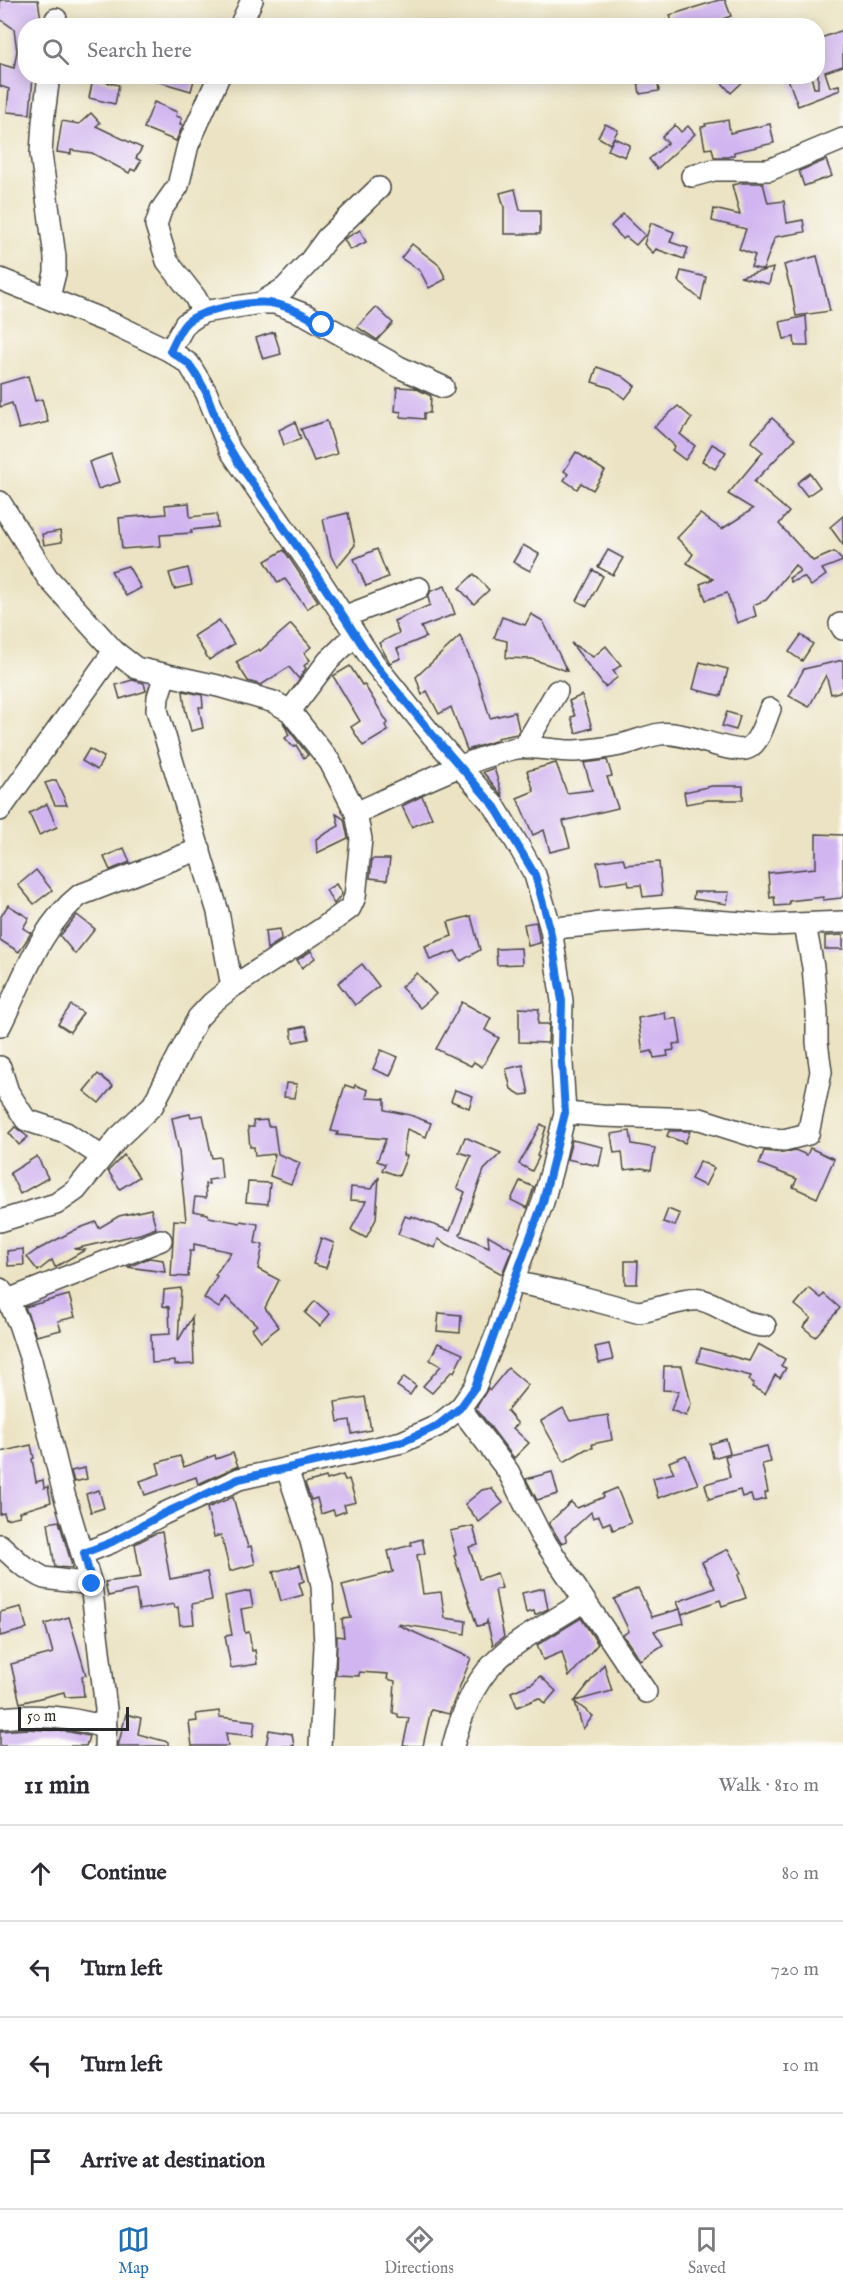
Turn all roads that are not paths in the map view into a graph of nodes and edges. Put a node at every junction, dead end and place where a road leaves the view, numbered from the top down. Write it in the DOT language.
graph roads {
  1 [pos="252,0"];
  2 [pos="244,18"];
  3 [pos="48,84"];
  4 [pos="215,84"];
  5 [pos="843,139"];
  6 [pos="692,176"];
  7 [pos="379,188"];
  8 [pos="0,279"];
  9 [pos="49,297"];
  10 [pos="261,303"];
  11 [pos="203,312"];
  12 [pos="170,351"];
  13 [pos="443,387"];
  14 [pos="0,502"];
  15 [pos="419,588"];
  16 [pos="343,617"];
  17 [pos="356,635"];
  18 [pos="114,651"];
  19 [pos="165,675"];
  20 [pos="556,692"];
  21 [pos="770,710"];
  22 [pos="290,711"];
  23 [pos="524,747"];
  24 [pos="461,768"];
  25 [pos="0,810"];
  26 [pos="356,813"];
  27 [pos="200,849"];
  28 [pos="843,922"];
  29 [pos="805,925"];
  30 [pos="550,929"];
  31 [pos="232,987"];
  32 [pos="0,1026"];
  33 [pos="0,1067"];
  34 [pos="565,1113"];
  35 [pos="101,1156"];
  36 [pos="0,1221"];
  37 [pos="160,1240"];
  38 [pos="513,1282"];
  39 [pos="4,1294"];
  40 [pos="765,1326"];
  41 [pos="460,1408"];
  42 [pos="287,1469"];
  43 [pos="0,1545"];
  44 [pos="84,1553"];
  45 [pos="92,1584"];
  46 [pos="584,1602"];
  47 [pos="646,1692"];
  48 [pos="0,1718"];
  49 [pos="106,1737"];
  50 [pos="320,1746"];
  51 [pos="453,1746"];
  1 -- 2 [label="street"];
  3 -- 9 [label="street"];
  4 -- 11 [label="street"];
  5 -- 6 [label="street"];
  7 -- 10 [label="street"];
  8 -- 9 [label="street"];
  9 -- 12 [label="street"];
  10 -- 11 [label="street"];
  10 -- 13 [label="street"];
  11 -- 12 [label="street"];
  12 -- 16 [label="street"];
  14 -- 18 [label="street"];
  15 -- 16 [label="street"];
  16 -- 17 [label="street"];
  17 -- 22 [label="street"];
  17 -- 24 [label="street"];
  18 -- 19 [label="street"];
  18 -- 25 [label="street"];
  19 -- 22 [label="street"];
  19 -- 27 [label="street"];
  20 -- 23 [label="street"];
  21 -- 23 [label="street"];
  22 -- 26 [label="street"];
  23 -- 24 [label="street"];
  24 -- 26 [label="street"];
  24 -- 30 [label="street"];
  26 -- 31 [label="street"];
  27 -- 31 [label="street"];
  27 -- 32 [label="street"];
  28 -- 29 [label="street"];
  29 -- 30 [label="street"];
  29 -- 34 [label="street"];
  30 -- 34 [label="street"];
  31 -- 35 [label="street"];
  33 -- 35 [label="street"];
  34 -- 38 [label="street"];
  35 -- 36 [label="street"];
  37 -- 39 [label="street"];
  38 -- 40 [label="street"];
  38 -- 41 [label="street"];
  39 -- 44 [label="street"];
  41 -- 42 [label="street"];
  41 -- 46 [label="street"];
  42 -- 44 [label="street"];
  42 -- 50 [label="street"];
  43 -- 45 [label="street"];
  44 -- 45 [label="street"];
  45 -- 49 [label="street"];
  46 -- 47 [label="street"];
  46 -- 51 [label="street"];
  48 -- 49 [label="street"];
}
